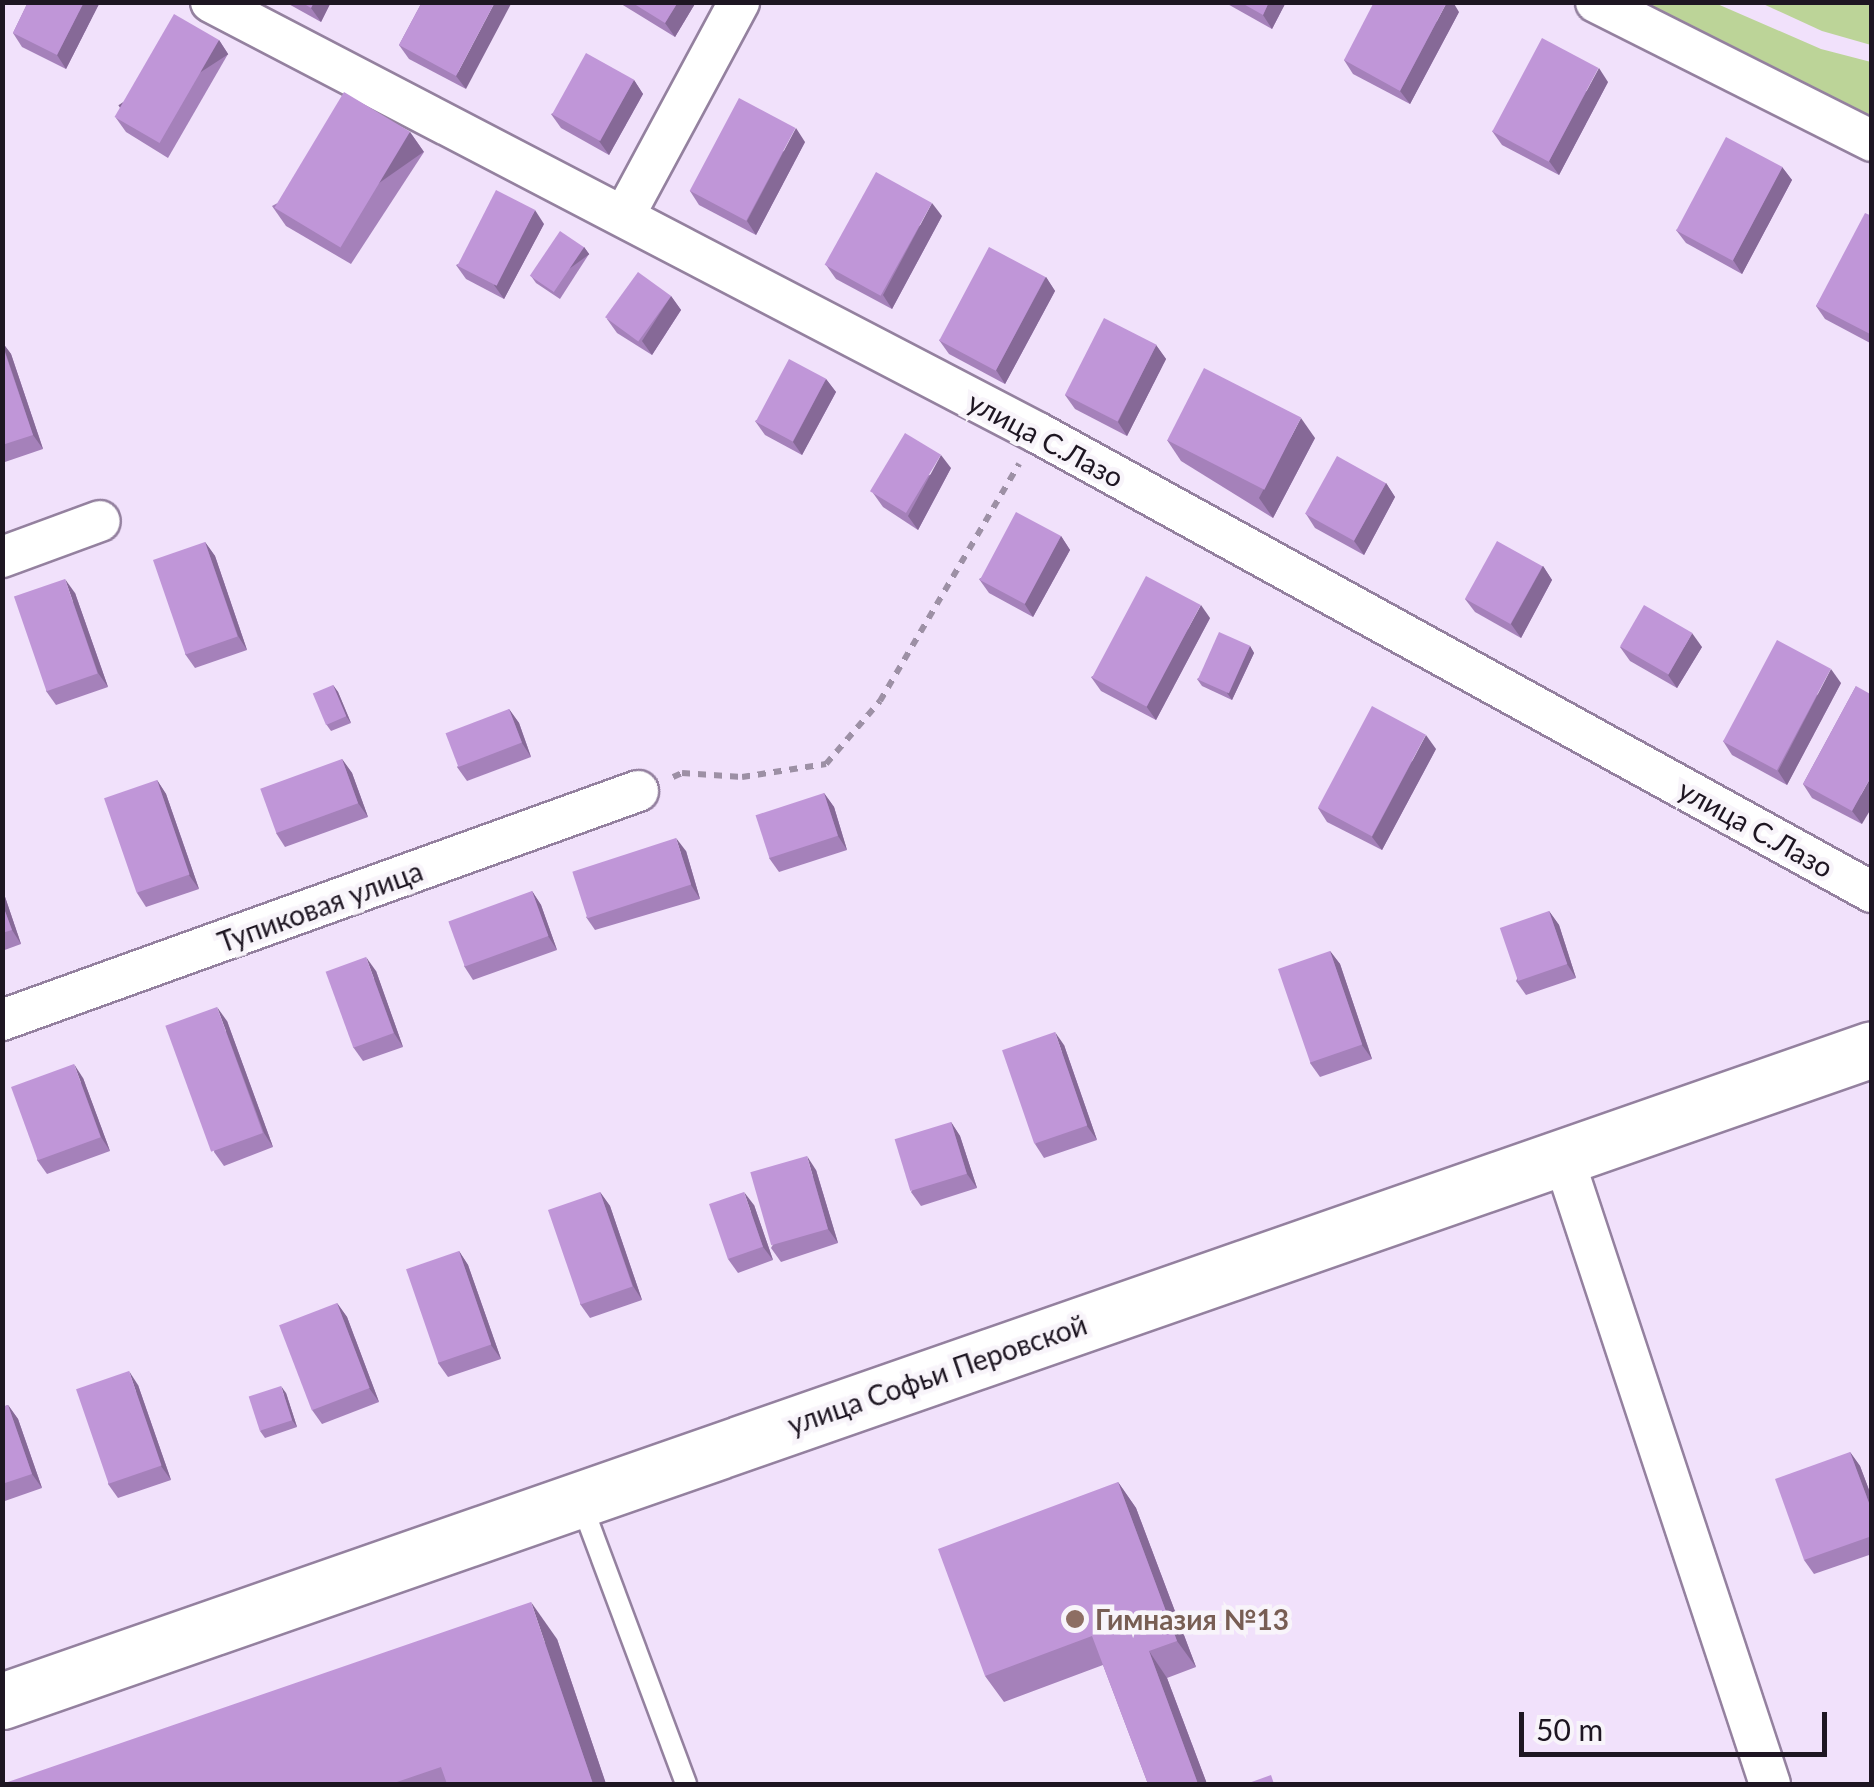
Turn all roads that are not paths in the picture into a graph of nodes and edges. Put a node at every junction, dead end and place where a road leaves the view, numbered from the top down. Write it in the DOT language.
graph roads {
  1 [pos="211,2"];
  2 [pos="739,2"];
  3 [pos="1596,2"];
  4 [pos="1872,141"];
  5 [pos="624,216"];
  6 [pos="100,521"];
  7 [pos="2,558"];
  8 [pos="638,791"];
  9 [pos="1872,892"];
  10 [pos="2,1020"];
  11 [pos="1872,1049"];
  12 [pos="1563,1157"];
  13 [pos="579,1498"];
  14 [pos="2,1700"];
  15 [pos="686,1784"];
  16 [pos="1770,1784"];
  1 -- 5 [label="street, улица С.Лазо"];
  2 -- 5 [label="street"];
  3 -- 4 [label="street"];
  5 -- 9 [label="street, улица С.Лазо"];
  6 -- 7 [label="street"];
  8 -- 10 [label="street, Тупиковая улица"];
  11 -- 12 [label="main road, улица Софьи Перовской"];
  12 -- 13 [label="main road, улица Софьи Перовской"];
  12 -- 16 [label="street"];
  13 -- 14 [label="main road, улица Софьи Перовской"];
  13 -- 15 [label="lane"];
}
